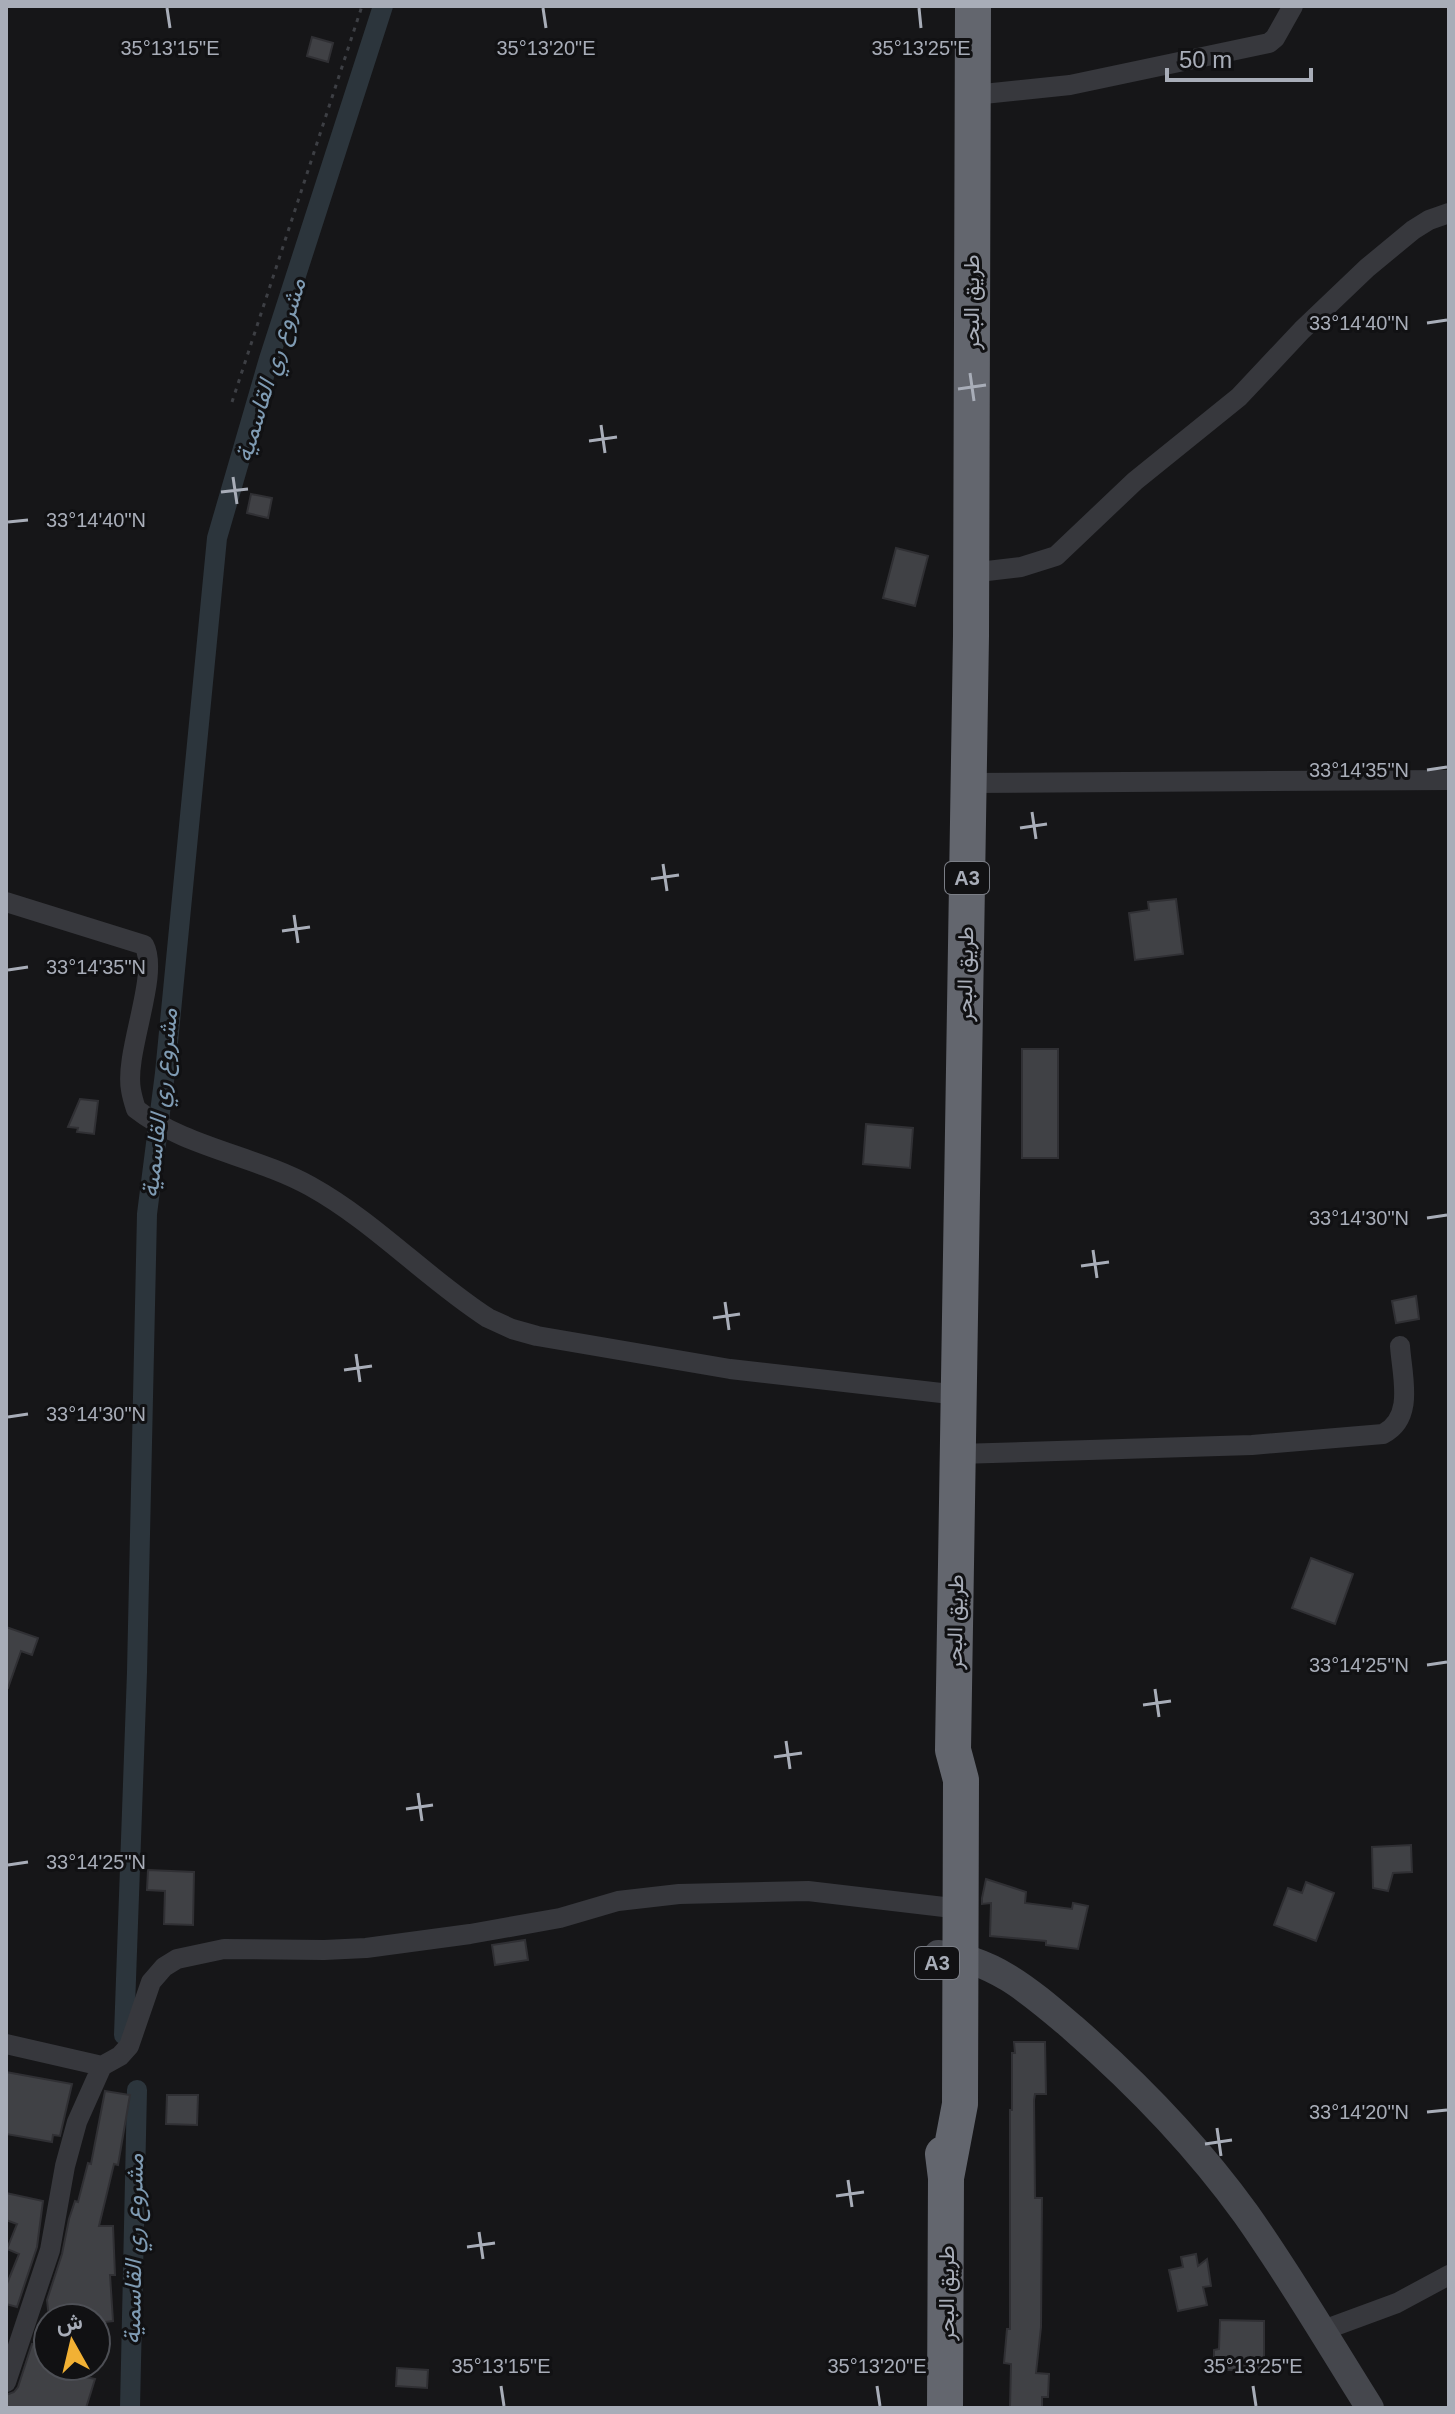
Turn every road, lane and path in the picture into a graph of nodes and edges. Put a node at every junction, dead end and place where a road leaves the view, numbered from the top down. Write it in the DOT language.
graph roads {
  1 [pos="362,6"];
  2 [pos="973,6"];
  3 [pos="1293,6"];
  4 [pos="974,95"];
  5 [pos="1449,213"];
  6 [pos="232,402"];
  7 [pos="970,573"];
  8 [pos="1449,780"];
  9 [pos="968,783"];
  10 [pos="6,902"];
  11 [pos="1400,1346"];
  12 [pos="959,1395"];
  13 [pos="958,1454"];
  14 [pos="950,1908"];
  15 [pos="948,1955"];
  16 [pos="6,2044"];
  17 [pos="102,2066"];
  18 [pos="1449,2275"];
  19 [pos="1321,2331"];
  20 [pos="6,2382"];
  21 [pos="945,2408"];
  22 [pos="1370,2408"];
  1 -- 6 [label="path"];
  2 -- 4 [label="highway, طريق البحر / A3"];
  3 -- 4 [label="street"];
  4 -- 7 [label="highway, طريق البحر / A3"];
  5 -- 7 [label="street"];
  7 -- 9 [label="highway, طريق البحر / A3"];
  8 -- 9 [label="street"];
  9 -- 12 [label="highway, طريق البحر / A3"];
  10 -- 12 [label="street"];
  11 -- 13 [label="street"];
  12 -- 13 [label="highway, طريق البحر / A3"];
  13 -- 14 [label="highway, طريق البحر / A3"];
  14 -- 15 [label="highway, طريق البحر / A3"];
  14 -- 17 [label="street"];
  15 -- 19 [label="street"];
  15 -- 21 [label="highway, طريق البحر / A3"];
  16 -- 17 [label="street"];
  17 -- 20 [label="street"];
  18 -- 19 [label="street"];
  19 -- 22 [label="street"];
}
